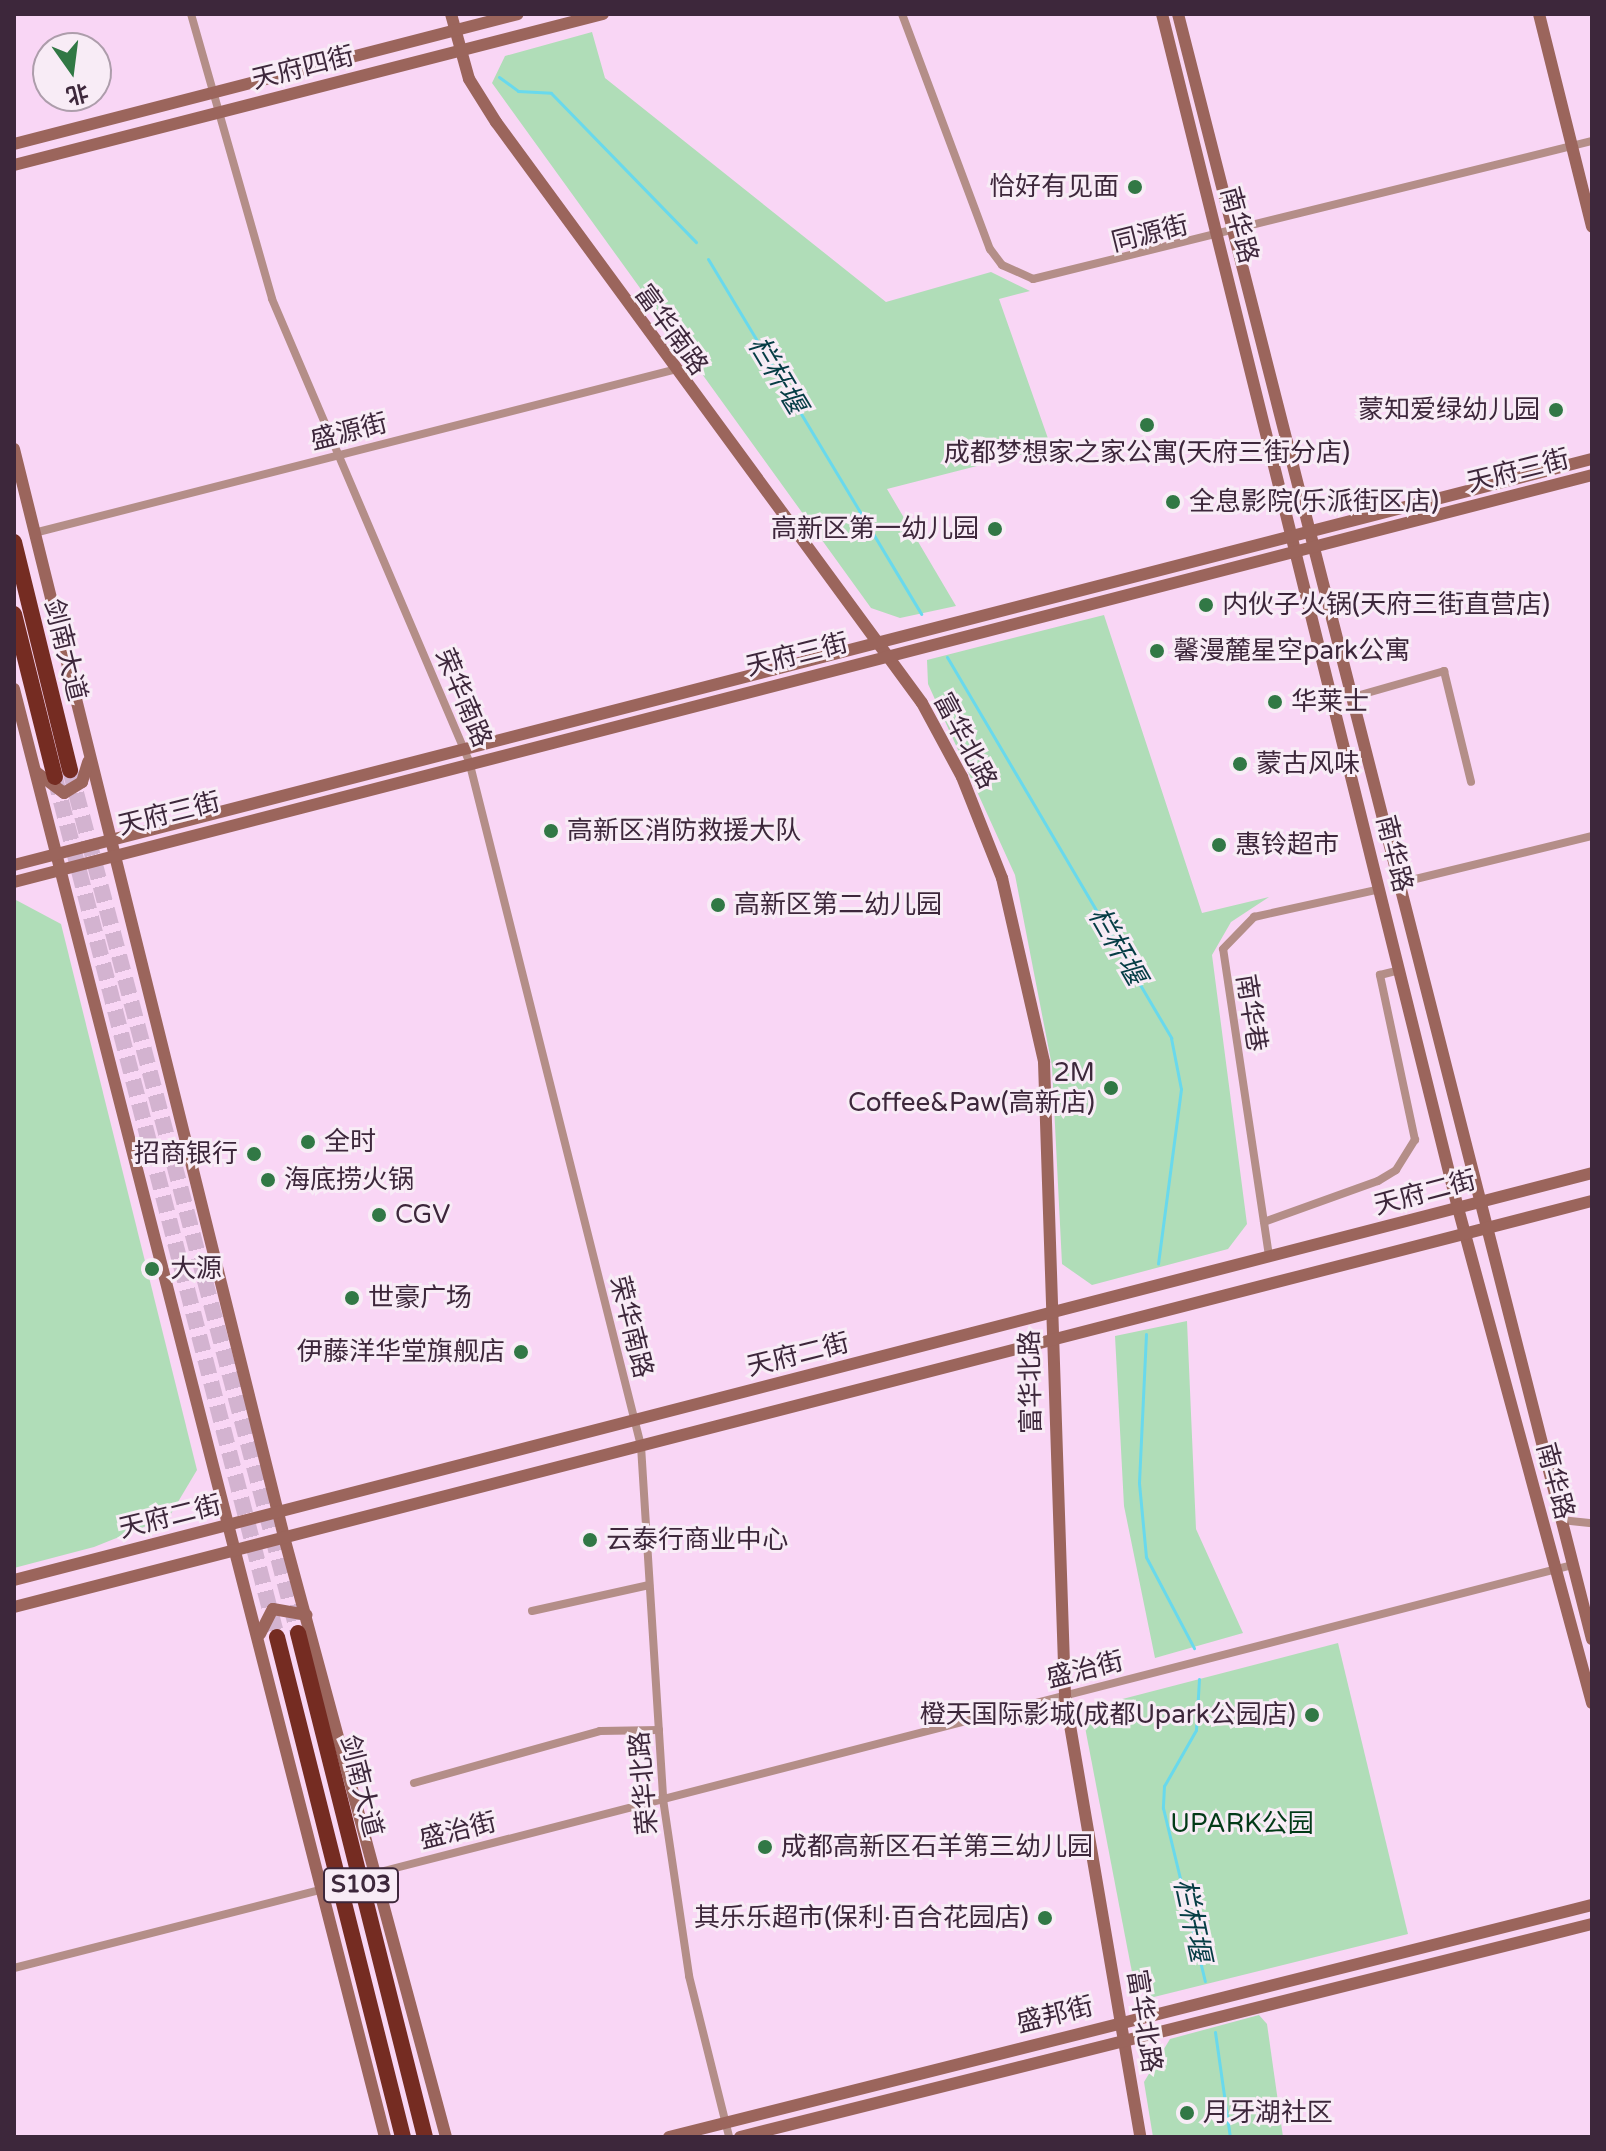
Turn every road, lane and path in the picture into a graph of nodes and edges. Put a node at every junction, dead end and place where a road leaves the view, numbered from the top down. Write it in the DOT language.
graph roads {
  1 [pos="191,14"];
  2 [pos="451,14"];
  3 [pos="518,14"];
  4 [pos="603,14"];
  5 [pos="902,14"];
  6 [pos="1162,14"];
  7 [pos="1178,14"];
  8 [pos="1539,14"];
  9 [pos="455,30"];
  10 [pos="461,51"];
  11 [pos="209,93"];
  12 [pos="214,114"];
  13 [pos="1592,141"];
  14 [pos="14,144"];
  15 [pos="1572,146"];
  16 [pos="14,165"];
  17 [pos="1592,226"];
  18 [pos="1235,233"];
  19 [pos="1219,237"];
  20 [pos="673,370"];
  21 [pos="14,449"];
  22 [pos="336,456"];
  23 [pos="1592,459"];
  24 [pos="1592,475"];
  25 [pos="1311,530"];
  26 [pos="34,533"];
  27 [pos="1293,535"];
  28 [pos="14,542"];
  29 [pos="1315,545"];
  30 [pos="1297,550"];
  31 [pos="14,614"];
  32 [pos="874,643"];
  33 [pos="885,655"];
  34 [pos="14,689"];
  35 [pos="1353,697"];
  36 [pos="463,746"];
  37 [pos="89,759"];
  38 [pos="469,761"];
  39 [pos="34,770"];
  40 [pos="1471,782"];
  41 [pos="107,836"];
  42 [pos="1592,836"];
  43 [pos="111,852"];
  44 [pos="55,855"];
  45 [pos="14,865"];
  46 [pos="60,868"];
  47 [pos="14,882"];
  48 [pos="1399,883"];
  49 [pos="1380,889"];
  50 [pos="1400,970"];
  51 [pos="1592,1173"];
  52 [pos="1592,1201"];
  53 [pos="1482,1202"];
  54 [pos="1458,1208"];
  55 [pos="1264,1222"];
  56 [pos="1489,1228"];
  57 [pos="1465,1234"];
  58 [pos="1269,1256"];
  59 [pos="1051,1312"];
  60 [pos="1052,1340"];
  61 [pos="634,1420"];
  62 [pos="641,1446"];
  63 [pos="278,1512"];
  64 [pos="1561,1520"];
  65 [pos="1592,1523"];
  66 [pos="227,1525"];
  67 [pos="284,1537"];
  68 [pos="236,1550"];
  69 [pos="1572,1565"];
  70 [pos="1557,1569"];
  71 [pos="14,1580"];
  72 [pos="649,1585"];
  73 [pos="14,1607"];
  74 [pos="532,1611"];
  75 [pos="306,1615"];
  76 [pos="298,1633"];
  77 [pos="268,1636"];
  78 [pos="1592,1639"];
  79 [pos="1065,1696"];
  80 [pos="1592,1703"];
  81 [pos="659,1730"];
  82 [pos="414,1783"];
  83 [pos="663,1799"];
  84 [pos="376,1873"];
  85 [pos="324,1889"];
  86 [pos="1592,1905"];
  87 [pos="1592,1924"];
  88 [pos="14,1968"];
  89 [pos="1122,2021"];
  90 [pos="1125,2039"];
  91 [pos="418,2108"];
  92 [pos="397,2114"];
  93 [pos="725,2121"];
  94 [pos="385,2137"];
  95 [pos="395,2137"];
  96 [pos="403,2137"];
  97 [pos="425,2137"];
  98 [pos="439,2137"];
  99 [pos="446,2137"];
  100 [pos="669,2137"];
  101 [pos="729,2137"];
  102 [pos="740,2137"];
  103 [pos="1140,2137"];
  1 -- 11 [label="street, 荣华南路"];
  2 -- 9 [label="main road, 富华南路"];
  3 -- 9 [label="main road, 天府四街"];
  4 -- 10 [label="main road, 天府四街"];
  5 -- 19 [label="street, 同源街"];
  6 -- 19 [label="main road, 南华路"];
  7 -- 18 [label="main road, 南华路"];
  8 -- 15 [label="main road"];
  9 -- 10 [label="main road, 富华南路"];
  9 -- 11 [label="main road, 天府四街"];
  10 -- 12 [label="main road, 天府四街"];
  10 -- 20 [label="main road, 富华南路"];
  11 -- 12 [label="street, 荣华南路"];
  11 -- 14 [label="main road, 天府四街"];
  12 -- 16 [label="main road, 天府四街"];
  12 -- 22 [label="street, 荣华南路"];
  13 -- 15 [label="street, 同源街"];
  15 -- 17 [label="main road"];
  15 -- 18 [label="street, 同源街"];
  18 -- 19 [label="street, 同源街"];
  18 -- 25 [label="main road, 南华路"];
  19 -- 27 [label="main road, 南华路"];
  20 -- 22 [label="street, 盛源街"];
  20 -- 32 [label="main road, 富华南路"];
  21 -- 26 [label="main road"];
  22 -- 26 [label="street, 盛源街"];
  22 -- 36 [label="street, 荣华南路"];
  23 -- 25 [label="main road, 天府三街"];
  24 -- 29 [label="main road, 天府三街"];
  25 -- 27 [label="main road, 天府三街"];
  25 -- 29 [label="main road, 南华路"];
  26 -- 37 [label="main road"];
  27 -- 30 [label="main road, 南华路"];
  27 -- 32 [label="main road, 天府三街"];
  28 -- 31 [label="highway, 剑南大道"];
  29 -- 30 [label="main road, 天府三街"];
  29 -- 35 [label="main road, 南华路"];
  30 -- 33 [label="main road, 天府三街"];
  30 -- 49 [label="main road, 南华路"];
  32 -- 33 [label="main road, 富华南路"];
  32 -- 36 [label="main road, 天府三街"];
  33 -- 38 [label="main road, 天府三街"];
  33 -- 59 [label="main road, 富华北路"];
  34 -- 39 [label="main road"];
  35 -- 40 [label="street"];
  35 -- 48 [label="main road, 南华路"];
  36 -- 38 [label="street, 荣华南路"];
  36 -- 41 [label="main road, 天府三街"];
  37 -- 39 [label="main road"];
  37 -- 41 [label="main road"];
  38 -- 43 [label="main road, 天府三街"];
  38 -- 61 [label="street, 荣华南路"];
  39 -- 44 [label="main road"];
  41 -- 43 [label="main road"];
  41 -- 44 [label="main road, 天府三街"];
  42 -- 48 [label="street"];
  43 -- 46 [label="main road, 天府三街"];
  43 -- 63 [label="main road"];
  44 -- 45 [label="main road, 天府三街"];
  44 -- 46 [label="main road"];
  46 -- 47 [label="main road, 天府三街"];
  46 -- 66 [label="main road"];
  48 -- 53 [label="main road, 南华路"];
  49 -- 50 [label="main road, 南华路"];
  49 -- 55 [label="street, 南华巷"];
  50 -- 54 [label="main road, 南华路"];
  50 -- 55 [label="street"];
  51 -- 53 [label="main road, 天府二街"];
  52 -- 56 [label="main road, 天府二街"];
  53 -- 54 [label="main road, 天府二街"];
  53 -- 56 [label="main road, 南华路"];
  54 -- 57 [label="main road, 南华路"];
  54 -- 58 [label="main road, 天府二街"];
  55 -- 58 [label="street, 南华巷"];
  56 -- 57 [label="main road, 天府二街"];
  56 -- 64 [label="main road, 南华路"];
  57 -- 60 [label="main road, 天府二街"];
  57 -- 70 [label="main road, 南华路"];
  58 -- 59 [label="main road, 天府二街"];
  59 -- 60 [label="main road, 富华北路"];
  59 -- 61 [label="main road, 天府二街"];
  60 -- 62 [label="main road, 天府二街"];
  60 -- 79 [label="main road, 富华北路"];
  61 -- 62 [label="street, 荣华北路"];
  61 -- 63 [label="main road, 天府二街"];
  62 -- 67 [label="main road, 天府二街"];
  62 -- 72 [label="street, 荣华北路"];
  63 -- 66 [label="main road, 天府二街"];
  63 -- 67 [label="main road"];
  64 -- 65 [label="street"];
  64 -- 69 [label="main road, 南华路"];
  66 -- 68 [label="main road"];
  66 -- 71 [label="main road, 天府二街"];
  67 -- 68 [label="main road, 天府二街"];
  67 -- 75 [label="main road"];
  68 -- 73 [label="main road, 天府二街"];
  68 -- 77 [label="main road"];
  69 -- 70 [label="street, 盛治街"];
  69 -- 78 [label="main road, 南华路"];
  70 -- 79 [label="street, 盛治街"];
  70 -- 80 [label="main road, 南华路"];
  72 -- 74 [label="street"];
  72 -- 81 [label="street, 荣华北路"];
  75 -- 77 [label="main road"];
  75 -- 84 [label="main road"];
  76 -- 91 [label="highway, 剑南大道 / S103"];
  77 -- 85 [label="main road"];
  77 -- 92 [label="highway, 剑南大道 / S103"];
  79 -- 83 [label="street, 盛治街"];
  79 -- 89 [label="main road, 富华北路"];
  81 -- 82 [label="street"];
  81 -- 83 [label="street, 荣华北路"];
  83 -- 84 [label="street, 盛治街"];
  83 -- 93 [label="street, 荣华北路"];
  84 -- 99 [label="main road"];
  85 -- 88 [label="street"];
  85 -- 94 [label="main road"];
  86 -- 89 [label="main road, 盛邦街"];
  87 -- 90 [label="main road, 盛邦街"];
  89 -- 90 [label="main road, 富华北路"];
  89 -- 93 [label="main road, 盛邦街"];
  90 -- 102 [label="main road, 盛邦街"];
  90 -- 103 [label="main road, 富华北路"];
  91 -- 97 [label="highway, 剑南大道 / S103"];
  91 -- 98 [label="highway"];
  92 -- 95 [label="highway"];
  92 -- 96 [label="highway, 剑南大道 / S103"];
  93 -- 100 [label="main road, 盛邦街"];
  93 -- 101 [label="street, 荣华北路"];
}
